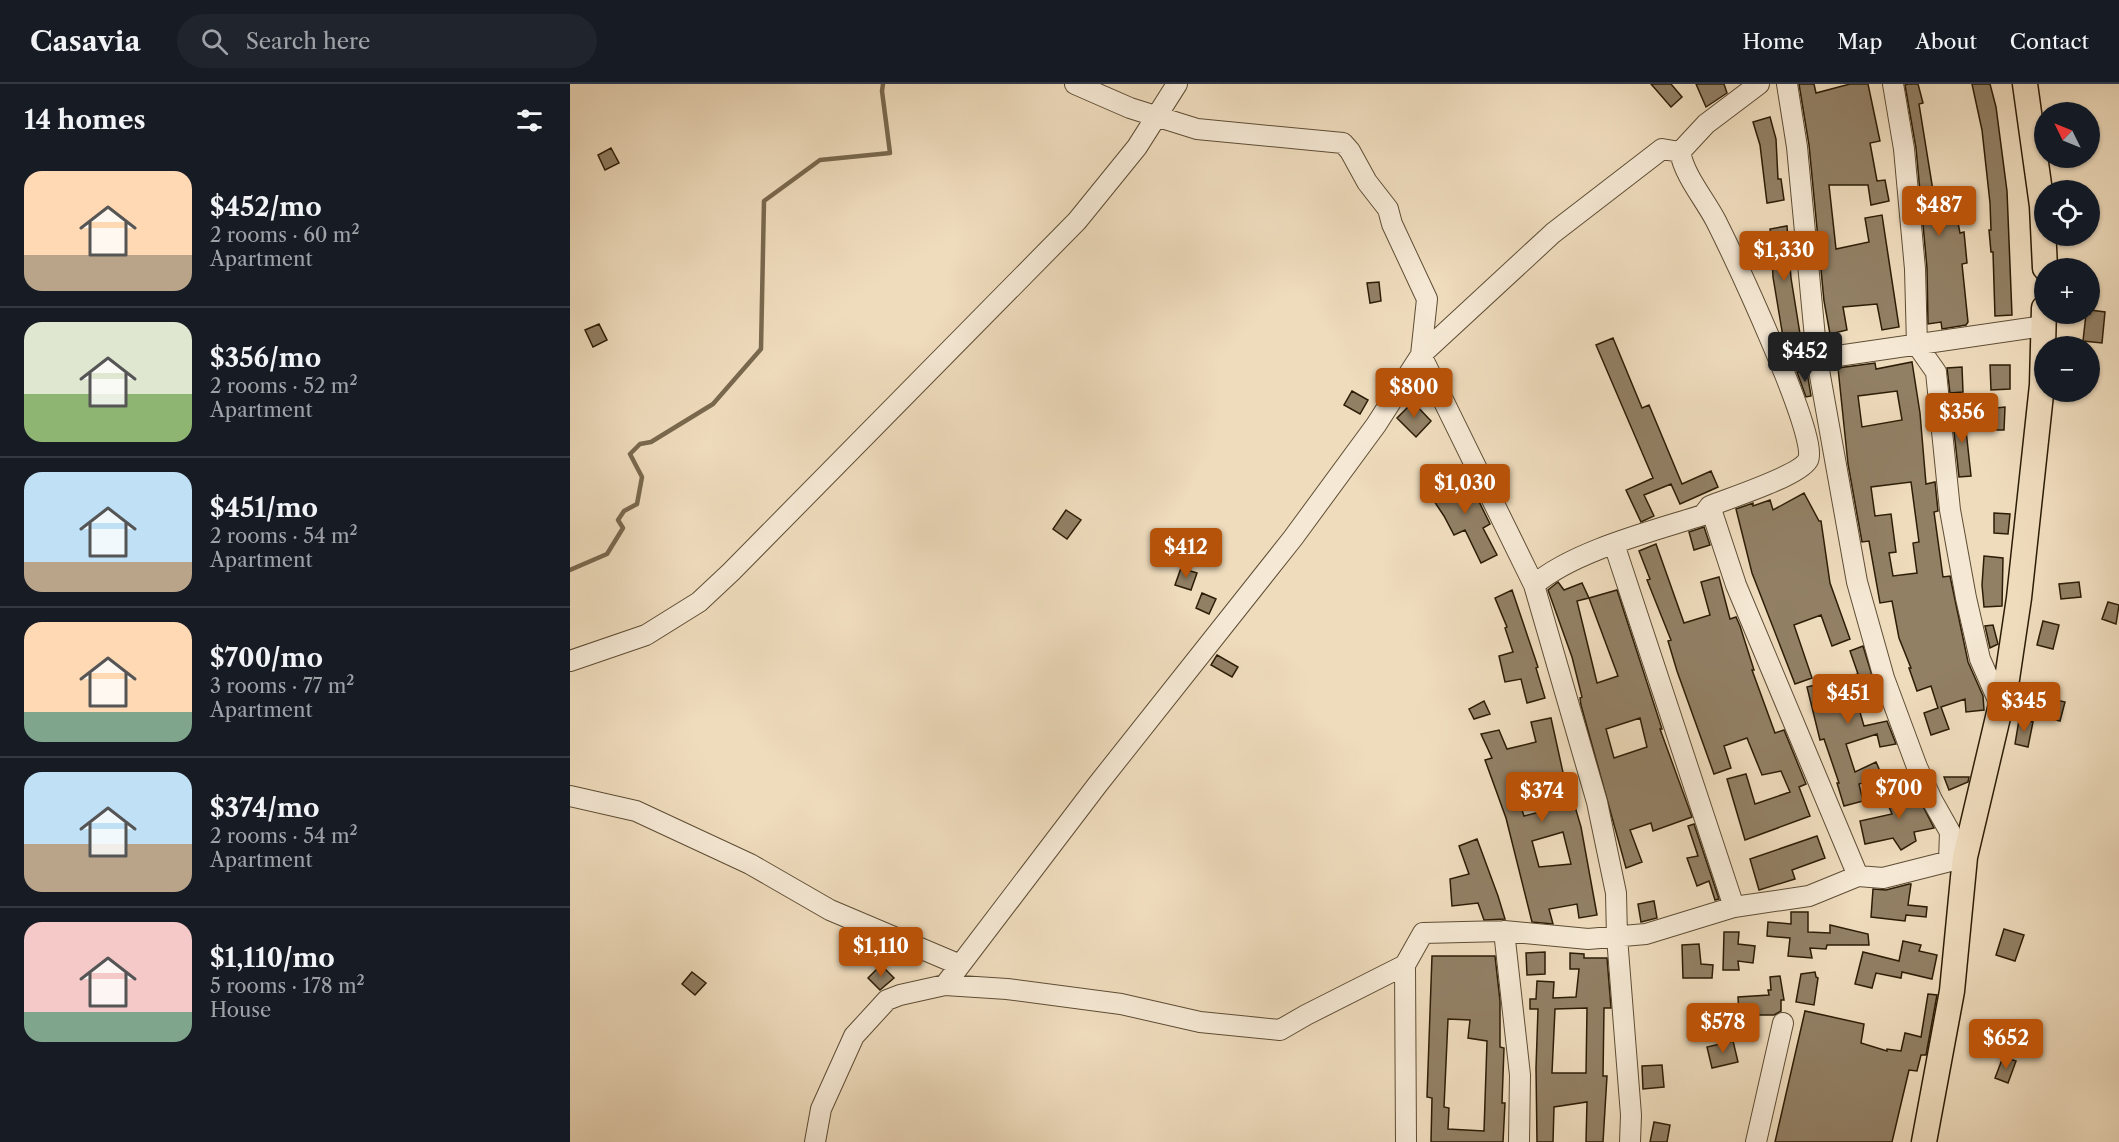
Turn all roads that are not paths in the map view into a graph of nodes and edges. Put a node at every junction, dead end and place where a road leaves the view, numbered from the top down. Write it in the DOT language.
graph roads {
  1 [pos="1075,84"];
  2 [pos="1177,84"];
  3 [pos="1760,84"];
  4 [pos="1787,84"];
  5 [pos="1893,84"];
  6 [pos="2025,84"];
  7 [pos="1159,116"];
  8 [pos="1680,152"];
  9 [pos="2045,258"];
  10 [pos="2034,319"];
  11 [pos="2044,324"];
  12 [pos="1917,345"];
  13 [pos="1421,355"];
  14 [pos="1817,359"];
  15 [pos="1710,506"];
  16 [pos="1614,544"];
  17 [pos="1534,585"];
  18 [pos="570,661"];
  19 [pos="2002,709"];
  20 [pos="570,796"];
  21 [pos="1957,859"];
  22 [pos="1858,876"];
  23 [pos="1734,907"];
  24 [pos="1504,931"];
  25 [pos="1617,937"];
  26 [pos="960,965"];
  27 [pos="1405,965"];
  28 [pos="945,985"];
  29 [pos="1783,1023"];
  30 [pos="814,1142"];
  31 [pos="1407,1142"];
  32 [pos="1519,1142"];
  33 [pos="1630,1142"];
  34 [pos="1756,1142"];
  35 [pos="1924,1142"];
  1 -- 7 [label="street"];
  2 -- 7 [label="street"];
  3 -- 8 [label="street"];
  4 -- 14 [label="street"];
  5 -- 12 [label="street"];
  6 -- 9 [label="main road"];
  7 -- 13 [label="street"];
  7 -- 18 [label="street"];
  8 -- 13 [label="street"];
  8 -- 15 [label="street"];
  10 -- 12 [label="street"];
  11 -- 19 [label="main road"];
  12 -- 14 [label="street"];
  12 -- 19 [label="street"];
  13 -- 17 [label="street"];
  13 -- 26 [label="street"];
  14 -- 21 [label="street"];
  15 -- 16 [label="street"];
  15 -- 22 [label="street"];
  16 -- 17 [label="street"];
  16 -- 23 [label="street"];
  17 -- 25 [label="street"];
  19 -- 21 [label="main road"];
  20 -- 26 [label="street"];
  21 -- 22 [label="street"];
  21 -- 35 [label="main road"];
  22 -- 23 [label="street"];
  23 -- 25 [label="street"];
  24 -- 25 [label="street"];
  24 -- 27 [label="street"];
  24 -- 32 [label="street"];
  25 -- 33 [label="street"];
  26 -- 28 [label="street"];
  27 -- 28 [label="street"];
  27 -- 31 [label="street"];
  28 -- 30 [label="street"];
  29 -- 34 [label="street"];
}
